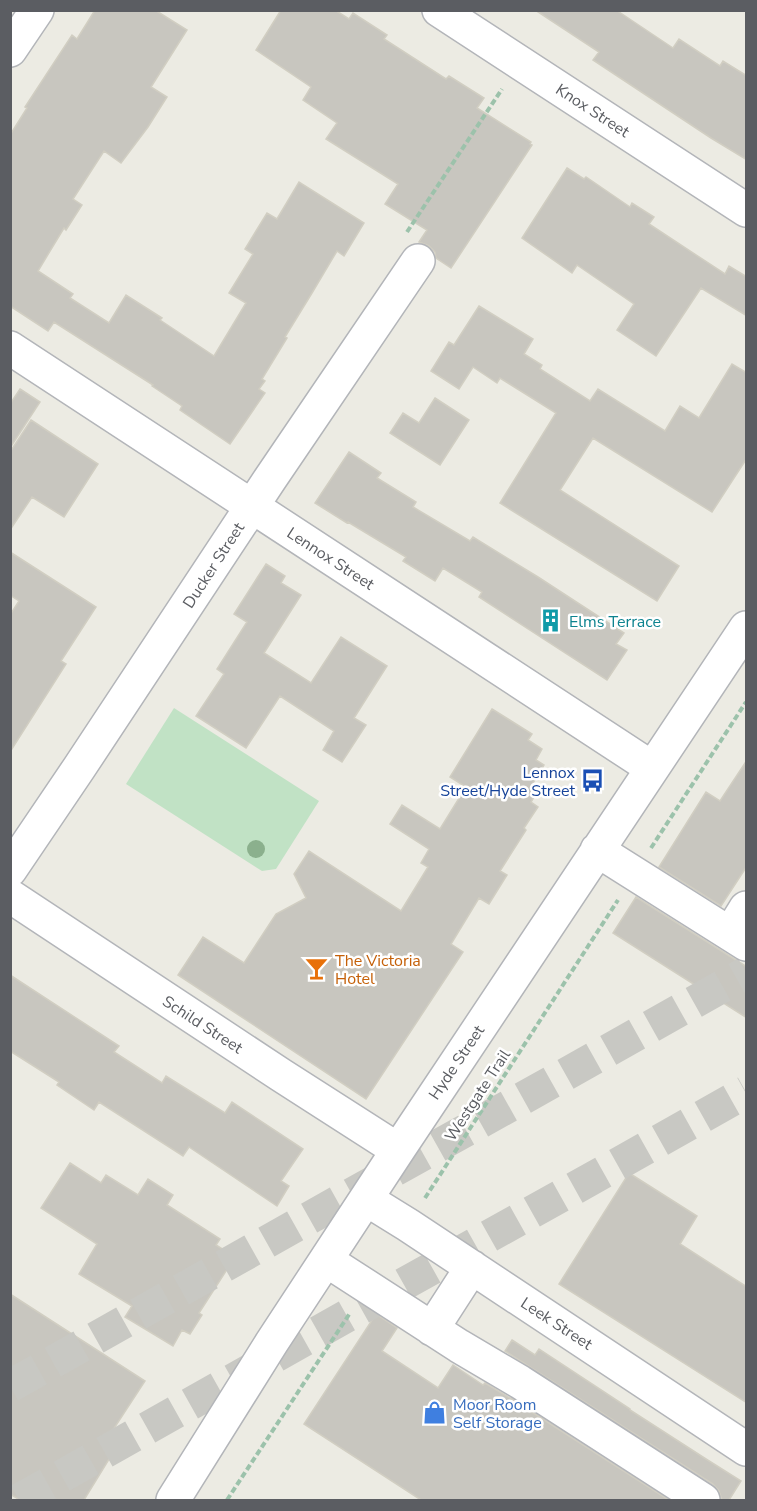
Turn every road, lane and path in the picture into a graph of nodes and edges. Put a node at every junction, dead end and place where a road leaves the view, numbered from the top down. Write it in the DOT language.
graph roads {
  1 [pos="37,10"];
  2 [pos="439,10"];
  3 [pos="10,50"];
  4 [pos="502,88"];
  5 [pos="747,210"];
  6 [pos="418,261"];
  7 [pos="10,348"];
  8 [pos="252,506"];
  9 [pos="744,635"];
  10 [pos="747,702"];
  11 [pos="652,768"];
  12 [pos="597,850"];
  13 [pos="10,870"];
  14 [pos="635,874"];
  15 [pos="10,896"];
  16 [pos="741,929"];
  17 [pos="398,1150"];
  18 [pos="366,1199"];
  19 [pos="408,1225"];
  20 [pos="326,1260"];
  21 [pos="472,1267"];
  22 [pos="367,1286"];
  23 [pos="432,1329"];
  24 [pos="747,1449"];
  25 [pos="173,1500"];
  26 [pos="227,1500"];
  27 [pos="703,1500"];
  1 -- 3 [label="street"];
  2 -- 5 [label="street, Knox Street"];
  4 -- 6 [label="path"];
  6 -- 8 [label="street, Ducker Street"];
  7 -- 8 [label="street, Lennox Street"];
  8 -- 11 [label="street, Lennox Street"];
  8 -- 13 [label="street, Ducker Street"];
  9 -- 11 [label="street, Hyde Street"];
  10 -- 14 [label="path, Westgate Trail"];
  11 -- 12 [label="street, Hyde Street"];
  12 -- 14 [label="street"];
  12 -- 17 [label="street, Hyde Street"];
  14 -- 16 [label="street"];
  14 -- 19 [label="path, Westgate Trail"];
  15 -- 17 [label="street, Schild Street"];
  17 -- 18 [label="street, Hyde Street"];
  18 -- 19 [label="street, Leek Street"];
  18 -- 20 [label="street, Hyde Street"];
  19 -- 21 [label="street, Leek Street"];
  20 -- 22 [label="street"];
  20 -- 25 [label="street, Hyde Street"];
  21 -- 23 [label="street"];
  21 -- 24 [label="street, Leek Street"];
  22 -- 23 [label="street"];
  22 -- 26 [label="path"];
  23 -- 27 [label="street"];
}
